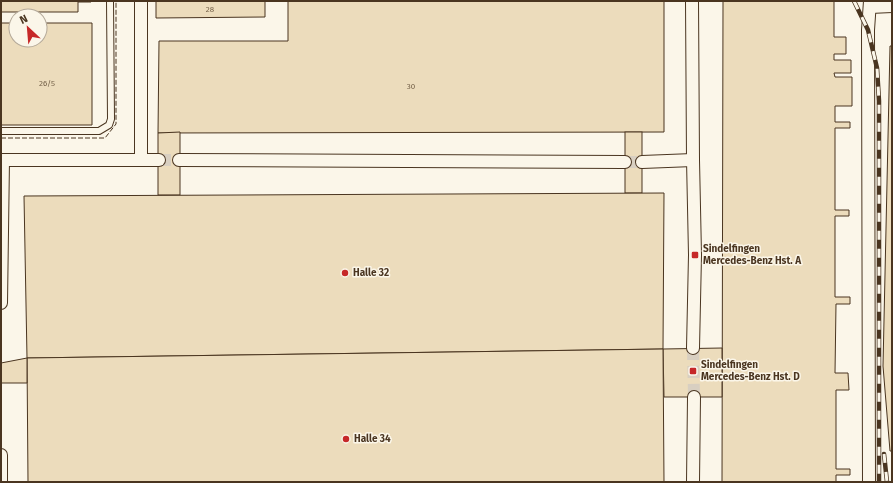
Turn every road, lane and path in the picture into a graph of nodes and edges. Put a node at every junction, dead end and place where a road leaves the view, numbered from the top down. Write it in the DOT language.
graph roads {
  1 [pos="110,1"];
  2 [pos="141,1"];
  3 [pos="692,1"];
  4 [pos="870,4"];
  5 [pos="892,6"];
  6 [pos="1,131"];
  7 [pos="2,160"];
  8 [pos="141,160"];
  9 [pos="159,160"];
  10 [pos="179,160"];
  11 [pos="693,160"];
  12 [pos="625,162"];
  13 [pos="642,162"];
  14 [pos="1,303"];
  15 [pos="693,348"];
  16 [pos="694,397"];
  17 [pos="1,455"];
  18 [pos="1,482"];
  19 [pos="693,482"];
  20 [pos="869,482"];
  1 -- 6 [label="lane"];
  2 -- 8 [label="street"];
  3 -- 11 [label="street"];
  4 -- 5 [label="street"];
  4 -- 20 [label="street"];
  7 -- 8 [label="street"];
  7 -- 14 [label="street"];
  8 -- 9 [label="street"];
  10 -- 12 [label="street"];
  11 -- 13 [label="street"];
  11 -- 15 [label="street"];
  16 -- 19 [label="street"];
  17 -- 18 [label="street"];
}
